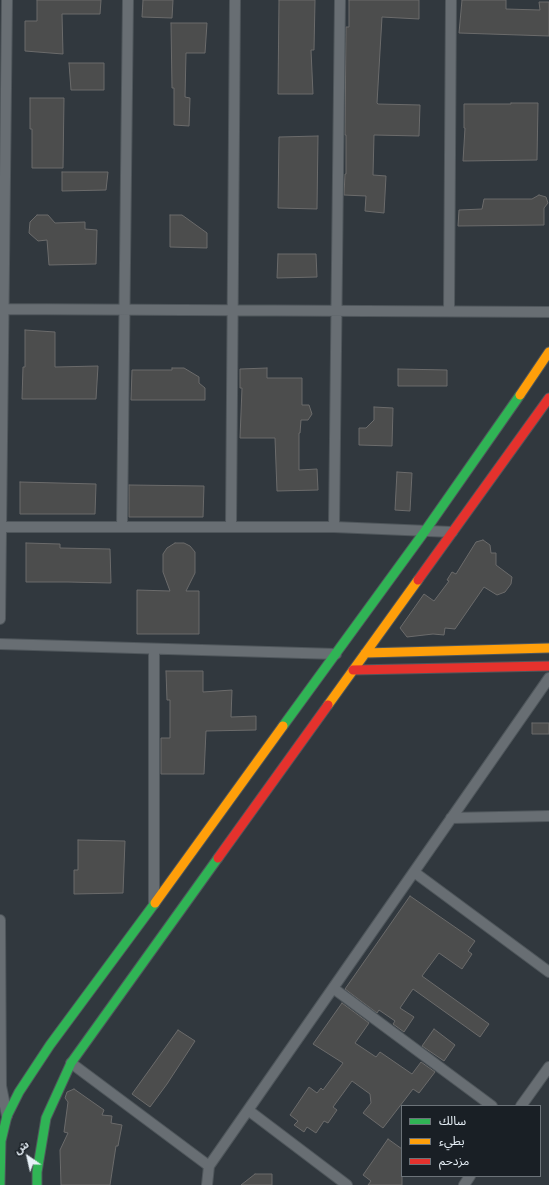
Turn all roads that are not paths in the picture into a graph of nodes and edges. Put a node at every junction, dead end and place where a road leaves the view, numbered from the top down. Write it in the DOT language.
graph roads {
  1 [pos="7,0"];
  2 [pos="128,0"];
  3 [pos="235,0"];
  4 [pos="340,0"];
  5 [pos="451,0"];
  6 [pos="2,309"];
  7 [pos="124,310"];
  8 [pos="233,310"];
  9 [pos="335,311"];
  10 [pos="449,311"];
  11 [pos="549,312"];
  12 [pos="549,352"];
  13 [pos="549,398"];
  14 [pos="1,527"];
  15 [pos="122,527"];
  16 [pos="231,527"];
  17 [pos="334,527"];
  18 [pos="425,531"];
  19 [pos="452,532"];
  20 [pos="0,619"];
  21 [pos="0,644"];
  22 [pos="549,648"];
  23 [pos="154,649"];
  24 [pos="365,653"];
  25 [pos="336,654"];
  26 [pos="549,666"];
  27 [pos="353,670"];
  28 [pos="549,678"];
  29 [pos="549,816"];
  30 [pos="451,818"];
  31 [pos="414,872"];
  32 [pos="154,904"];
  33 [pos="0,920"];
  34 [pos="549,972"];
  35 [pos="333,988"];
  36 [pos="71,1063"];
  37 [pos="549,1067"];
  38 [pos="491,1105"];
  39 [pos="522,1105"];
  40 [pos="248,1110"];
  41 [pos="7,1116"];
  42 [pos="0,1155"];
  43 [pos="209,1166"];
  44 [pos="0,1185"];
  45 [pos="37,1185"];
  46 [pos="207,1185"];
  47 [pos="347,1185"];
  1 -- 6 [label="street"];
  2 -- 7 [label="street"];
  3 -- 8 [label="street"];
  4 -- 9 [label="street"];
  5 -- 10 [label="street"];
  6 -- 7 [label="street"];
  6 -- 14 [label="street"];
  7 -- 8 [label="street"];
  7 -- 15 [label="street"];
  8 -- 9 [label="street"];
  8 -- 16 [label="street"];
  9 -- 10 [label="street"];
  9 -- 17 [label="street"];
  10 -- 11 [label="street"];
  12 -- 18 [label="street"];
  13 -- 19 [label="street"];
  14 -- 15 [label="street"];
  14 -- 20 [label="street"];
  15 -- 16 [label="street"];
  16 -- 17 [label="street"];
  17 -- 18 [label="street"];
  18 -- 19 [label="street"];
  18 -- 25 [label="street"];
  19 -- 24 [label="street"];
  21 -- 23 [label="street"];
  22 -- 24 [label="street"];
  23 -- 25 [label="street"];
  23 -- 32 [label="street"];
  24 -- 27 [label="street"];
  25 -- 32 [label="street"];
  26 -- 27 [label="street"];
  27 -- 36 [label="street"];
  28 -- 30 [label="street"];
  29 -- 30 [label="street"];
  30 -- 31 [label="street"];
  31 -- 34 [label="street"];
  31 -- 35 [label="street"];
  32 -- 41 [label="street"];
  33 -- 41 [label="street"];
  35 -- 38 [label="street"];
  35 -- 40 [label="street"];
  36 -- 43 [label="street"];
  36 -- 45 [label="street"];
  37 -- 39 [label="street"];
  40 -- 43 [label="street"];
  40 -- 47 [label="street"];
  41 -- 42 [label="street"];
  42 -- 44 [label="street"];
  43 -- 46 [label="street"];
}
